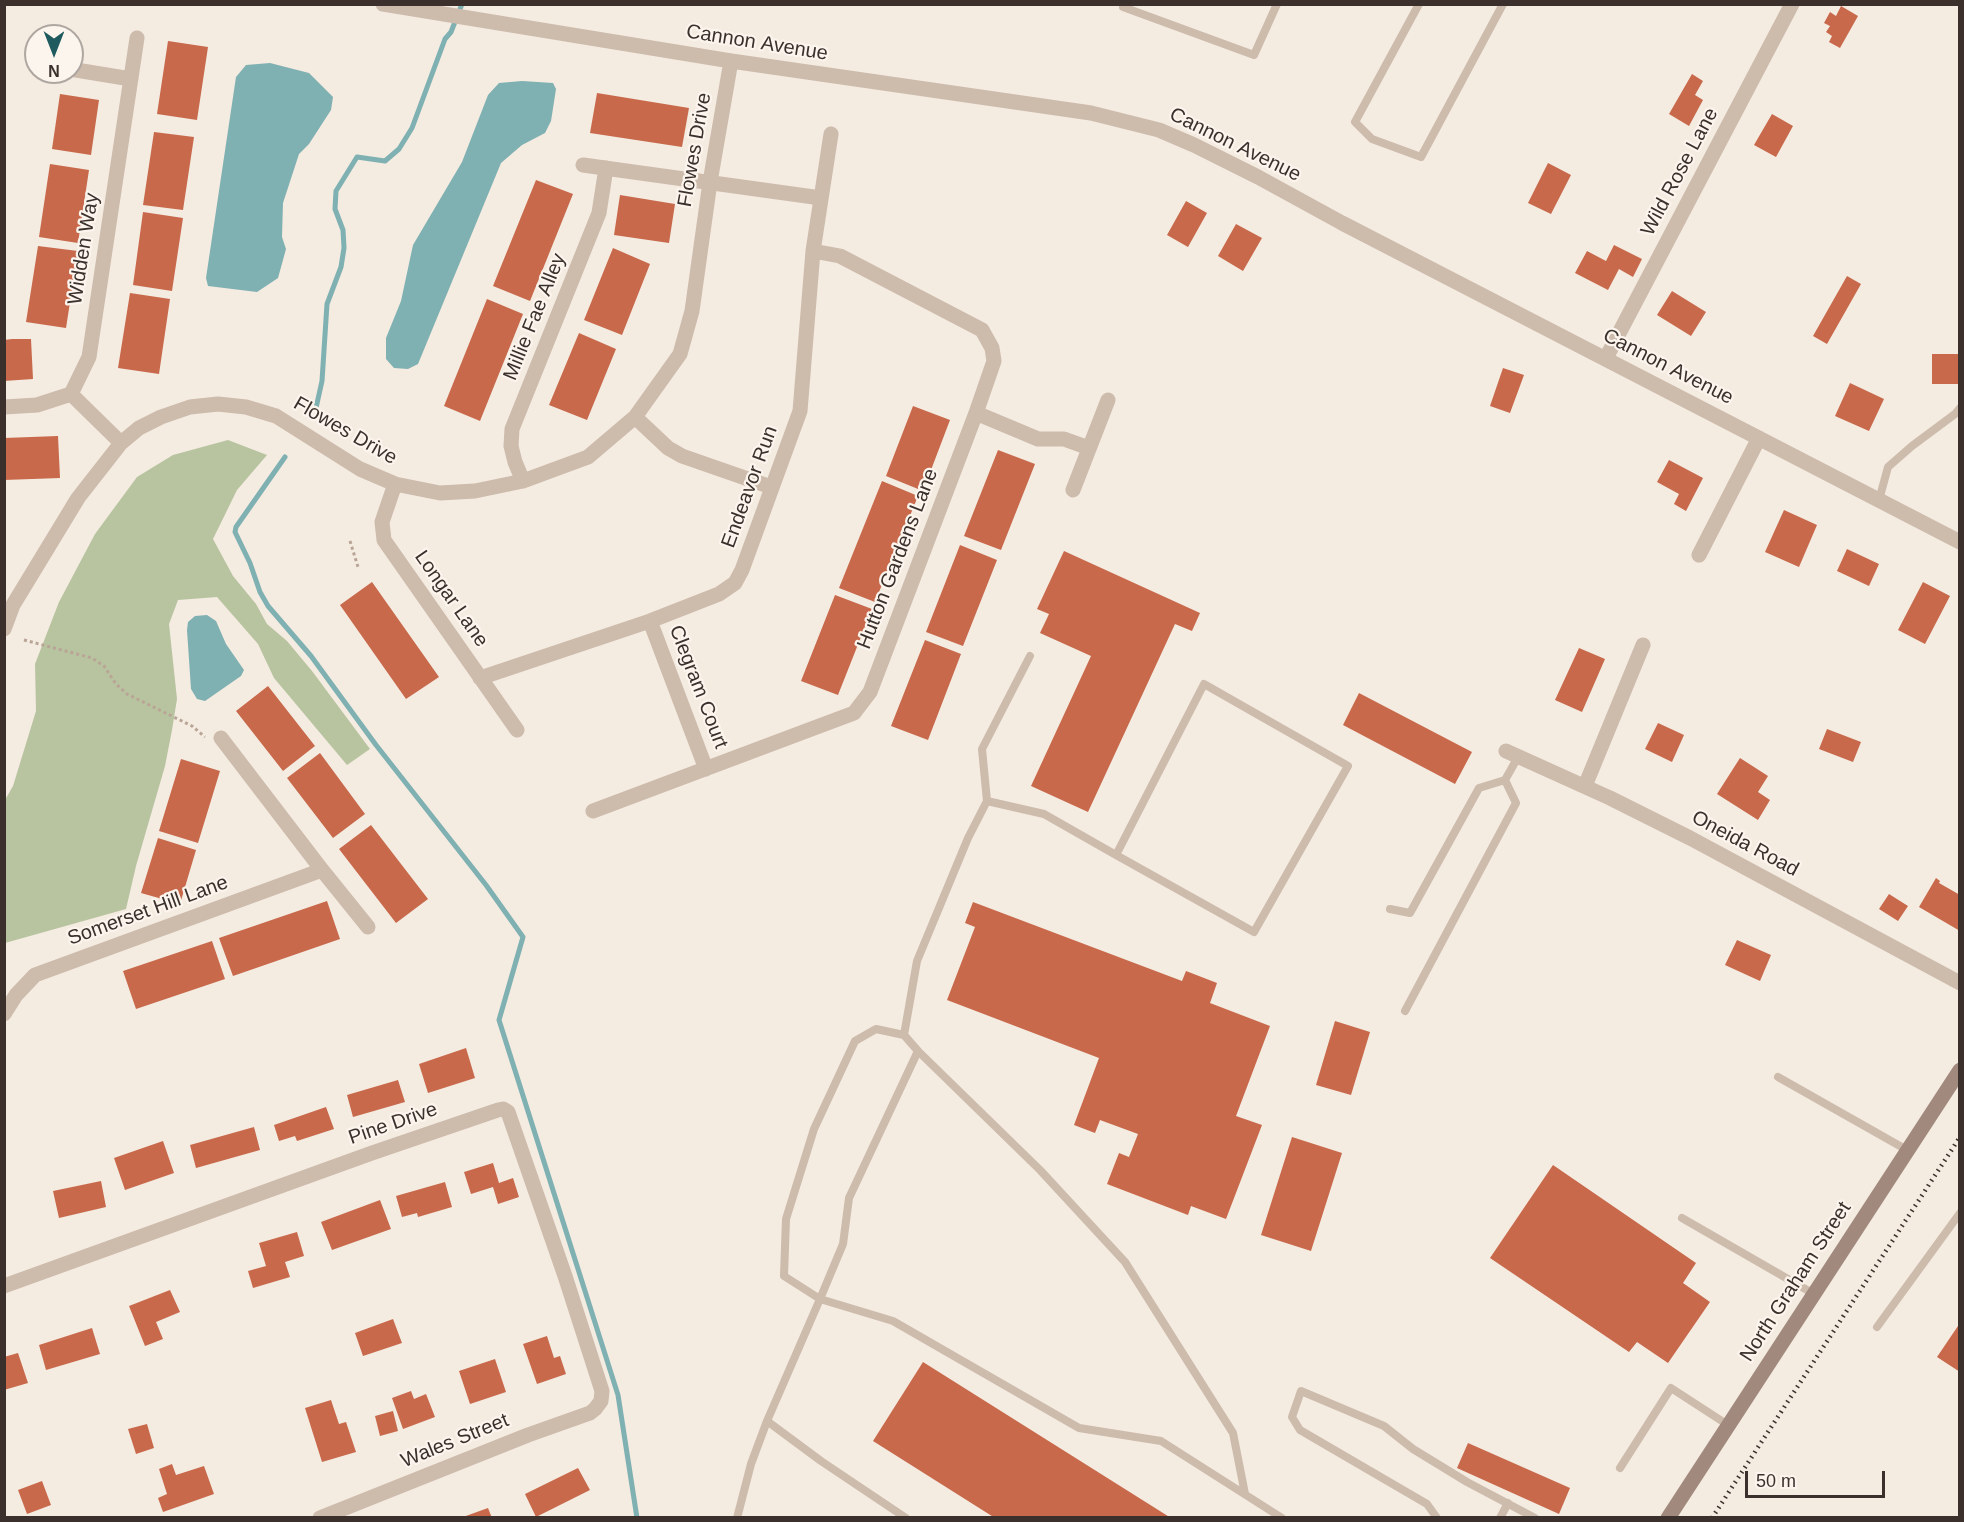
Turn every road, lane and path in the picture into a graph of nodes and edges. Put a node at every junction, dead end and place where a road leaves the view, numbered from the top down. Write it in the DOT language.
graph roads {
  1 [pos="383,4"];
  2 [pos="1124,4"];
  3 [pos="1277,4"];
  4 [pos="1419,4"];
  5 [pos="1503,4"];
  6 [pos="1792,4"];
  7 [pos="137,38"];
  8 [pos="731,61"];
  9 [pos="84,71"];
  10 [pos="130,79"];
  11 [pos="831,134"];
  12 [pos="583,165"];
  13 [pos="606,168"];
  14 [pos="710,182"];
  15 [pos="820,198"];
  16 [pos="813,251"];
  17 [pos="1606,358"];
  18 [pos="72,394"];
  19 [pos="1108,400"];
  20 [pos="4,407"];
  21 [pos="1959,408"];
  22 [pos="976,413"];
  23 [pos="635,417"];
  24 [pos="1759,438"];
  25 [pos="122,444"];
  26 [pos="1089,448"];
  27 [pos="523,481"];
  28 [pos="395,483"];
  29 [pos="771,487"];
  30 [pos="1073,490"];
  31 [pos="1879,500"];
  32 [pos="350,541"];
  33 [pos="1959,542"];
  34 [pos="1699,555"];
  35 [pos="358,567"];
  36 [pos="9,603"];
  37 [pos="650,621"];
  38 [pos="4,629"];
  39 [pos="24,640"];
  40 [pos="1643,645"];
  41 [pos="1030,656"];
  42 [pos="480,678"];
  43 [pos="517,729"];
  44 [pos="213,738"];
  45 [pos="1512,754"];
  46 [pos="706,769"];
  47 [pos="1505,780"];
  48 [pos="1585,786"];
  49 [pos="987,801"];
  50 [pos="593,811"];
  51 [pos="1116,855"];
  52 [pos="322,870"];
  53 [pos="1390,909"];
  54 [pos="368,927"];
  55 [pos="1959,983"];
  56 [pos="1405,1011"];
  57 [pos="4,1014"];
  58 [pos="904,1035"];
  59 [pos="918,1051"];
  60 [pos="1959,1070"];
  61 [pos="1778,1077"];
  62 [pos="1907,1150"];
  63 [pos="1959,1214"];
  64 [pos="1682,1218"];
  65 [pos="4,1286"];
  66 [pos="1814,1294"];
  67 [pos="820,1299"];
  68 [pos="1877,1327"];
  69 [pos="601,1401"];
  70 [pos="766,1421"];
  71 [pos="1728,1425"];
  72 [pos="1620,1468"];
  73 [pos="1245,1494"];
  74 [pos="1508,1503"];
  75 [pos="320,1518"];
  76 [pos="737,1518"];
  77 [pos="906,1518"];
  78 [pos="1282,1518"];
  79 [pos="1437,1518"];
  80 [pos="1500,1518"];
  81 [pos="1535,1518"];
  82 [pos="1668,1518"];
  1 -- 8 [label="street, Cannon Avenue"];
  2 -- 3 [label="lane"];
  4 -- 5 [label="lane"];
  6 -- 17 [label="street, Wild Rose Lane"];
  7 -- 10 [label="street, Widden Way"];
  8 -- 14 [label="street, Flowes Drive"];
  8 -- 17 [label="street, Cannon Avenue"];
  9 -- 10 [label="street"];
  10 -- 18 [label="street, Widden Way"];
  11 -- 15 [label="street, Endeavor Run"];
  12 -- 13 [label="street"];
  13 -- 14 [label="street"];
  13 -- 27 [label="street, Millie Fae Alley"];
  14 -- 15 [label="street"];
  14 -- 23 [label="street, Flowes Drive"];
  15 -- 16 [label="street, Endeavor Run"];
  16 -- 22 [label="street, Hutton Gardens Lane"];
  16 -- 29 [label="street, Endeavor Run"];
  17 -- 24 [label="street, Cannon Avenue"];
  18 -- 20 [label="street"];
  18 -- 25 [label="street"];
  19 -- 26 [label="street"];
  21 -- 31 [label="lane"];
  22 -- 26 [label="street"];
  22 -- 46 [label="street, Hutton Gardens Lane"];
  23 -- 27 [label="street, Flowes Drive"];
  23 -- 29 [label="street"];
  24 -- 31 [label="street, Cannon Avenue"];
  24 -- 34 [label="street"];
  25 -- 28 [label="street, Flowes Drive"];
  25 -- 36 [label="street, Flowes Drive"];
  26 -- 30 [label="street"];
  27 -- 28 [label="street, Flowes Drive"];
  28 -- 42 [label="street, Longar Lane"];
  29 -- 37 [label="street, Endeavor Run"];
  31 -- 33 [label="street, Cannon Avenue"];
  32 -- 35 [label="path"];
  36 -- 38 [label="street, Flowes Drive"];
  37 -- 42 [label="street, Endeavor Run"];
  37 -- 46 [label="street, Clegram Court"];
  39 -- 44 [label="path"];
  40 -- 48 [label="street"];
  41 -- 49 [label="lane"];
  42 -- 43 [label="street, Longar Lane"];
  44 -- 52 [label="street"];
  45 -- 47 [label="lane"];
  45 -- 48 [label="street, Oneida Road"];
  46 -- 50 [label="street, Hutton Gardens Lane"];
  47 -- 53 [label="lane"];
  47 -- 56 [label="lane"];
  48 -- 55 [label="street, Oneida Road"];
  49 -- 51 [label="lane"];
  49 -- 58 [label="lane"];
  51 -- 51 [label="lane"];
  52 -- 54 [label="street"];
  52 -- 57 [label="street, Somerset Hill Lane"];
  58 -- 59 [label="lane"];
  58 -- 67 [label="lane"];
  59 -- 67 [label="lane"];
  59 -- 73 [label="lane"];
  60 -- 62 [label="main road, North Graham Street"];
  61 -- 62 [label="lane"];
  62 -- 66 [label="main road, North Graham Street"];
  63 -- 68 [label="lane"];
  64 -- 66 [label="lane"];
  65 -- 69 [label="street, Pine Drive"];
  66 -- 71 [label="main road, North Graham Street"];
  67 -- 70 [label="lane"];
  67 -- 73 [label="lane"];
  69 -- 75 [label="street, Wales Street"];
  70 -- 76 [label="lane"];
  70 -- 77 [label="lane"];
  71 -- 72 [label="lane"];
  71 -- 82 [label="main road, North Graham Street"];
  73 -- 78 [label="lane"];
  74 -- 79 [label="lane"];
  74 -- 80 [label="lane"];
  74 -- 81 [label="lane"];
}
